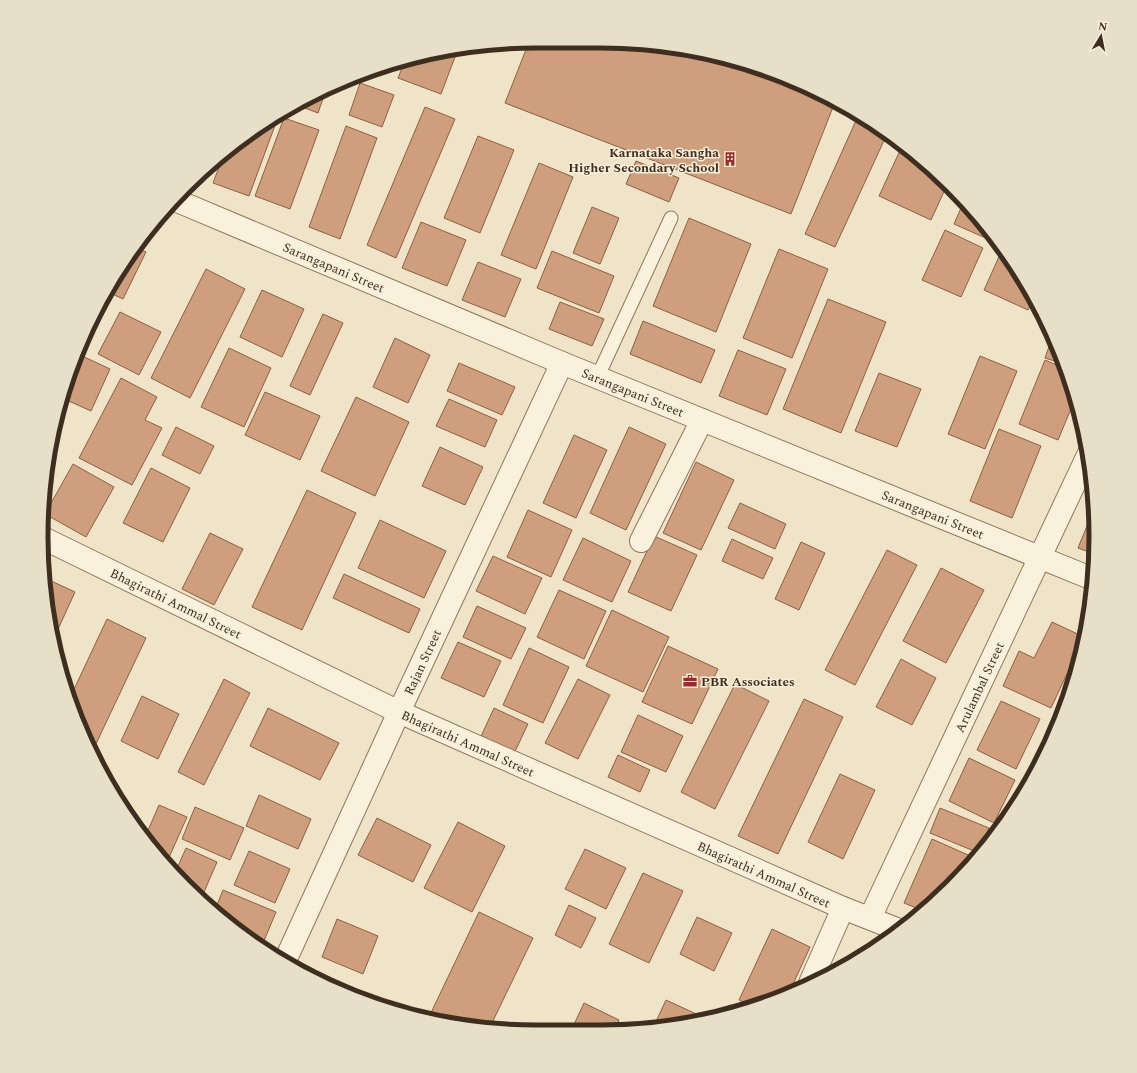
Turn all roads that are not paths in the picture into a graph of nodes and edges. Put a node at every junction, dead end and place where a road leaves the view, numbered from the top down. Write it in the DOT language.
graph roads {
  1 [pos="180,202"];
  2 [pos="671,218"];
  3 [pos="562,363"];
  4 [pos="597,378"];
  5 [pos="702,420"];
  6 [pos="1084,465"];
  7 [pos="48,541"];
  8 [pos="641,541"];
  9 [pos="1040,558"];
  10 [pos="1087,577"];
  11 [pos="399,712"];
  12 [pos="843,908"];
  13 [pos="870,918"];
  14 [pos="893,928"];
  15 [pos="287,957"];
  16 [pos="813,977"];
  1 -- 3 [label="street, Sarangapani Street"];
  2 -- 4 [label="lane"];
  3 -- 4 [label="street, Sarangapani Street"];
  3 -- 11 [label="street, Rajan Street"];
  4 -- 5 [label="street, Sarangapani Street"];
  5 -- 8 [label="street"];
  5 -- 9 [label="street, Sarangapani Street"];
  6 -- 9 [label="street, Arulambal Street"];
  7 -- 11 [label="street, Bhagirathi Ammal Street"];
  9 -- 10 [label="street, Sarangapani Street"];
  9 -- 13 [label="street, Arulambal Street"];
  11 -- 12 [label="street, Bhagirathi Ammal Street"];
  11 -- 15 [label="street, Rajan Street"];
  12 -- 13 [label="street, Bhagirathi Ammal Street"];
  12 -- 16 [label="street"];
  13 -- 14 [label="street, Bhagirathi Ammal Street"];
}
